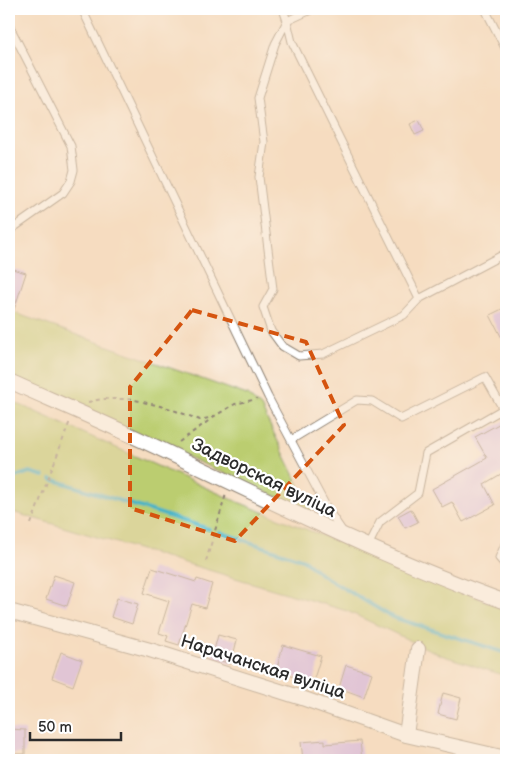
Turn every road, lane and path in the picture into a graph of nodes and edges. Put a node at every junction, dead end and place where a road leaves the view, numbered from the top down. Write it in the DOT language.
graph roads {
  1 [pos="82,9"];
  2 [pos="283,9"];
  3 [pos="313,9"];
  4 [pos="485,9"];
  5 [pos="287,21"];
  6 [pos="9,25"];
  7 [pos="506,50"];
  8 [pos="9,231"];
  9 [pos="506,253"];
  10 [pos="419,299"];
  11 [pos="9,381"];
  12 [pos="268,397"];
  13 [pos="70,408"];
  14 [pos="213,417"];
  15 [pos="291,440"];
  16 [pos="168,452"];
  17 [pos="230,482"];
  18 [pos="31,524"];
  19 [pos="347,538"];
  20 [pos="506,542"];
  21 [pos="368,546"];
  22 [pos="206,561"];
  23 [pos="506,566"];
  24 [pos="506,602"];
  25 [pos="9,611"];
  26 [pos="418,649"];
  27 [pos="406,735"];
  28 [pos="506,758"];
  1 -- 12 [label="lane"];
  2 -- 5 [label="lane"];
  3 -- 5 [label="lane"];
  4 -- 7 [label="lane"];
  5 -- 10 [label="lane"];
  5 -- 10 [label="lane"];
  6 -- 8 [label="lane"];
  9 -- 10 [label="lane"];
  11 -- 13 [label="street, Задворская вуліца"];
  12 -- 14 [label="path"];
  12 -- 15 [label="lane"];
  13 -- 14 [label="path"];
  13 -- 16 [label="street, Задворская вуліца"];
  13 -- 18 [label="path"];
  14 -- 16 [label="path"];
  15 -- 19 [label="lane"];
  15 -- 21 [label="lane"];
  16 -- 17 [label="street, Задворская вуліца"];
  17 -- 19 [label="street, Задворская вуліца"];
  17 -- 22 [label="path"];
  19 -- 21 [label="street, Задворская вуліца"];
  20 -- 23 [label="lane"];
  21 -- 24 [label="street, Задворская вуліца"];
  25 -- 27 [label="street, Нарачанская вуліца"];
  26 -- 27 [label="street"];
  27 -- 28 [label="street, Нарачанская вуліца"];
}
